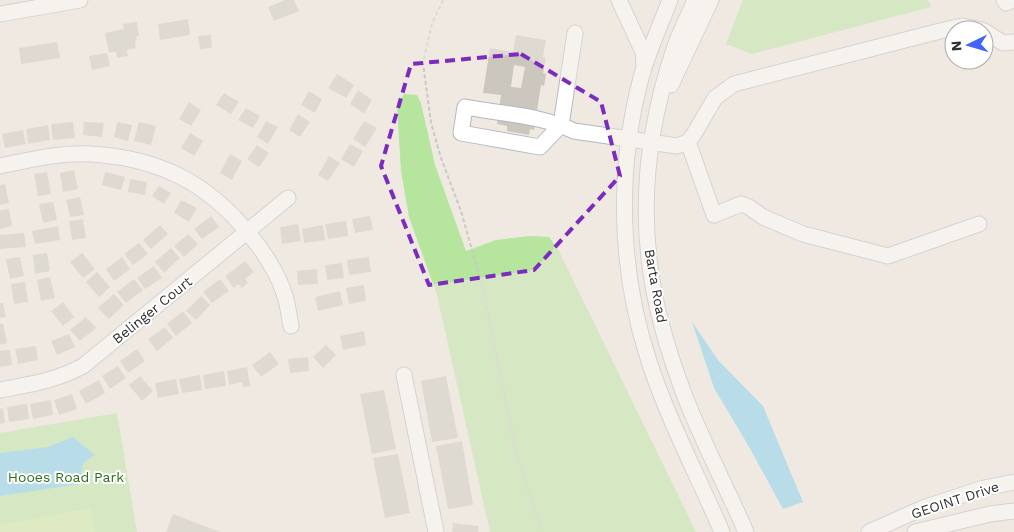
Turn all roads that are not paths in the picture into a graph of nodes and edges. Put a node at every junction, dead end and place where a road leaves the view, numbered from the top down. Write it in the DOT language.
graph roads {
  1 [pos="80,0"];
  2 [pos="620,0"];
  3 [pos="670,0"];
  4 [pos="695,0"];
  5 [pos="711,0"];
  6 [pos="1004,0"];
  7 [pos="1012,0"];
  8 [pos="0,14"];
  9 [pos="944,30"];
  10 [pos="575,34"];
  11 [pos="994,38"];
  12 [pos="1014,42"];
  13 [pos="644,70"];
  14 [pos="659,103"];
  15 [pos="561,124"];
  16 [pos="629,139"];
  17 [pos="651,142"];
  18 [pos="688,142"];
  19 [pos="0,166"];
  20 [pos="288,198"];
  21 [pos="979,224"];
  22 [pos="248,232"];
  23 [pos="291,326"];
  24 [pos="404,375"];
  25 [pos="0,390"];
  26 [pos="1014,482"];
  27 [pos="1014,502"];
  28 [pos="1014,511"];
  29 [pos="911,514"];
  30 [pos="1014,517"];
  31 [pos="747,529"];
  32 [pos="919,531"];
  33 [pos="436,532"];
  34 [pos="722,532"];
  35 [pos="869,532"];
  1 -- 8 [label="street"];
  2 -- 13 [label="street"];
  3 -- 13 [label="street, Barta Road"];
  4 -- 14 [label="street, Barta Road"];
  5 -- 14 [label="street"];
  6 -- 7 [label="street"];
  9 -- 18 [label="street"];
  10 -- 15 [label="street"];
  11 -- 12 [label="street"];
  13 -- 16 [label="street, Barta Road"];
  14 -- 17 [label="street, Barta Road"];
  15 -- 15 [label="street"];
  15 -- 16 [label="street"];
  16 -- 17 [label="street"];
  16 -- 34 [label="street, Barta Road"];
  17 -- 18 [label="street"];
  17 -- 31 [label="street, Barta Road"];
  18 -- 21 [label="street"];
  19 -- 22 [label="street"];
  20 -- 22 [label="street, Belinger Court"];
  22 -- 23 [label="street"];
  22 -- 25 [label="street, Belinger Court"];
  24 -- 33 [label="street"];
  26 -- 29 [label="street, GEOINT Drive"];
  27 -- 32 [label="street, GEOINT Drive"];
  28 -- 32 [label="street, GEOINT Drive"];
  29 -- 32 [label="street"];
  29 -- 35 [label="street, GEOINT Drive"];
  30 -- 32 [label="street, GEOINT Drive"];
}
